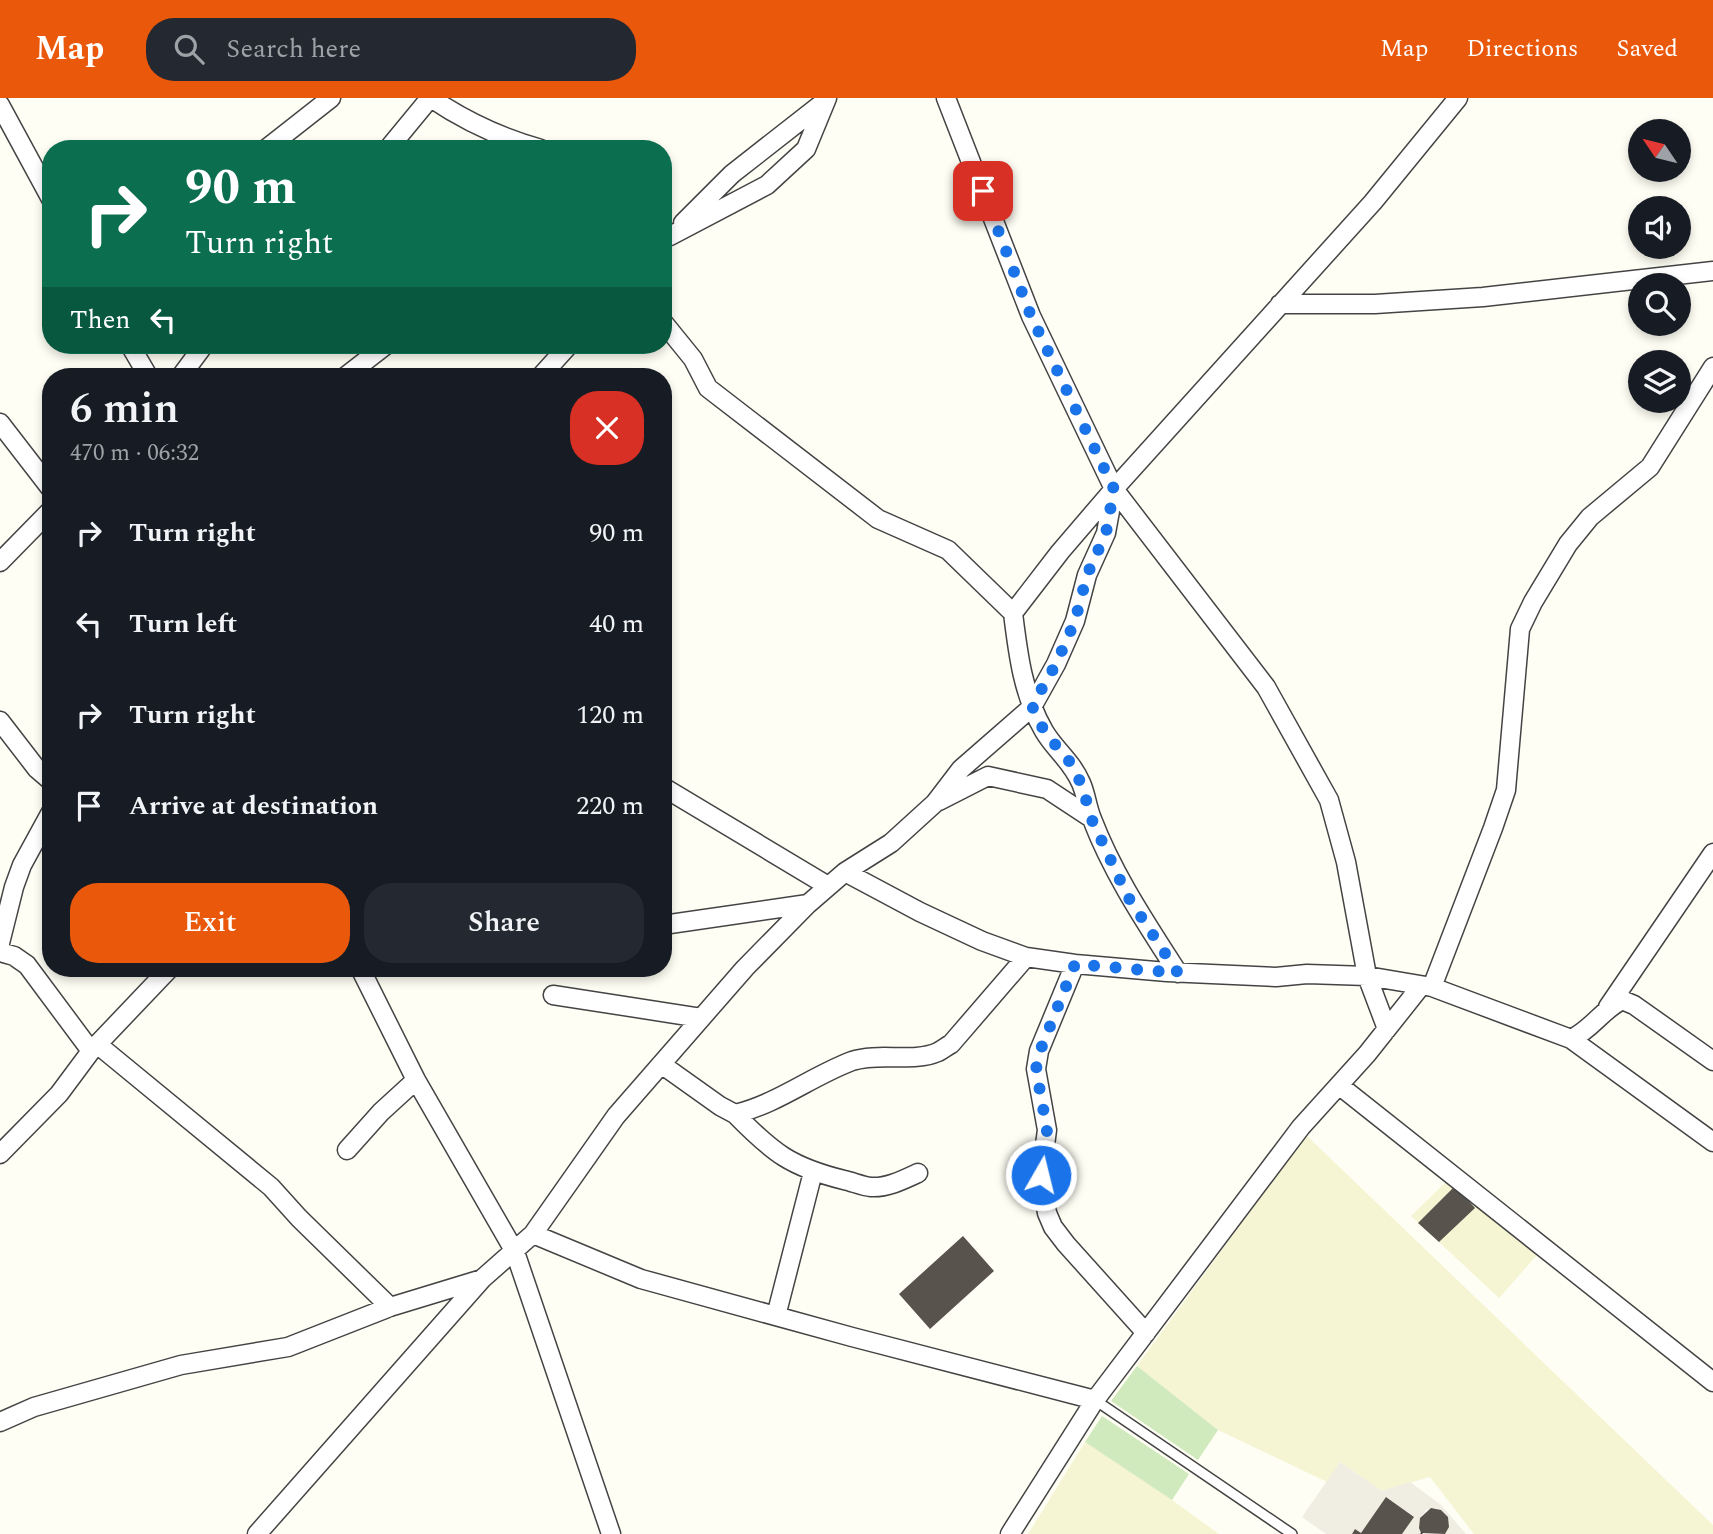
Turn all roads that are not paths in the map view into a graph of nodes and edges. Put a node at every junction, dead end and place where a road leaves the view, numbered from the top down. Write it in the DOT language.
graph roads {
  1 [pos="331,98"];
  2 [pos="430,98"];
  3 [pos="946,98"];
  4 [pos="1458,98"];
  5 [pos="828,99"];
  6 [pos="0,105"];
  7 [pos="277,140"];
  8 [pos="395,140"];
  9 [pos="510,140"];
  10 [pos="42,182"];
  11 [pos="672,230"];
  12 [pos="672,233"];
  13 [pos="1713,271"];
  14 [pos="1280,304"];
  15 [pos="672,333"];
  16 [pos="375,354"];
  17 [pos="561,354"];
  18 [pos="357,368"];
  19 [pos="548,368"];
  20 [pos="1713,368"];
  21 [pos="0,423"];
  22 [pos="42,477"];
  23 [pos="1114,489"];
  24 [pos="42,519"];
  25 [pos="0,562"];
  26 [pos="1013,613"];
  27 [pos="1032,706"];
  28 [pos="0,721"];
  29 [pos="42,773"];
  30 [pos="672,792"];
  31 [pos="935,803"];
  32 [pos="1091,818"];
  33 [pos="42,828"];
  34 [pos="1713,853"];
  35 [pos="845,872"];
  36 [pos="828,887"];
  37 [pos="808,904"];
  38 [pos="672,924"];
  39 [pos="0,943"];
  40 [pos="0,952"];
  41 [pos="1026,957"];
  42 [pos="1075,964"];
  43 [pos="1178,973"];
  44 [pos="1367,976"];
  45 [pos="161,977"];
  46 [pos="364,977"];
  47 [pos="1426,986"];
  48 [pos="553,995"];
  49 [pos="1608,1007"];
  50 [pos="701,1018"];
  51 [pos="1387,1029"];
  52 [pos="1571,1039"];
  53 [pos="94,1047"];
  54 [pos="1713,1061"];
  55 [pos="661,1064"];
  56 [pos="415,1080"];
  57 [pos="1340,1086"];
  58 [pos="735,1114"];
  59 [pos="1713,1142"];
  60 [pos="347,1150"];
  61 [pos="0,1154"];
  62 [pos="813,1172"];
  63 [pos="918,1173"];
  64 [pos="533,1234"];
  65 [pos="515,1252"];
  66 [pos="482,1279"];
  67 [pos="390,1307"];
  68 [pos="776,1316"];
  69 [pos="1146,1333"];
  70 [pos="1713,1382"];
  71 [pos="1095,1400"];
  72 [pos="0,1422"];
  73 [pos="257,1534"];
  74 [pos="611,1534"];
  75 [pos="1010,1534"];
  76 [pos="1292,1534"];
  1 -- 7 [label="street"];
  2 -- 8 [label="street"];
  2 -- 9 [label="street"];
  3 -- 23 [label="street"];
  4 -- 14 [label="street"];
  5 -- 11 [label="street"];
  5 -- 12 [label="street"];
  6 -- 10 [label="street"];
  13 -- 14 [label="street"];
  14 -- 23 [label="street"];
  15 -- 26 [label="street"];
  16 -- 18 [label="street"];
  17 -- 19 [label="street"];
  20 -- 47 [label="street"];
  21 -- 22 [label="street"];
  23 -- 26 [label="street"];
  23 -- 27 [label="street"];
  23 -- 44 [label="street"];
  24 -- 25 [label="street"];
  26 -- 27 [label="street"];
  27 -- 31 [label="street"];
  27 -- 32 [label="street"];
  28 -- 29 [label="street"];
  30 -- 36 [label="street"];
  31 -- 32 [label="street"];
  31 -- 35 [label="street"];
  32 -- 43 [label="street"];
  33 -- 39 [label="street"];
  34 -- 49 [label="street"];
  35 -- 36 [label="street"];
  35 -- 41 [label="street"];
  36 -- 37 [label="street"];
  37 -- 38 [label="street"];
  37 -- 50 [label="street"];
  40 -- 53 [label="street"];
  41 -- 42 [label="street"];
  41 -- 58 [label="street"];
  42 -- 43 [label="street"];
  42 -- 69 [label="street"];
  43 -- 44 [label="street"];
  44 -- 47 [label="street"];
  44 -- 51 [label="street"];
  45 -- 53 [label="street"];
  46 -- 56 [label="street"];
  47 -- 51 [label="street"];
  47 -- 52 [label="street"];
  48 -- 50 [label="street"];
  49 -- 52 [label="street"];
  49 -- 54 [label="street"];
  50 -- 55 [label="street"];
  51 -- 57 [label="street"];
  52 -- 59 [label="street"];
  53 -- 61 [label="street"];
  53 -- 67 [label="street"];
  55 -- 58 [label="street"];
  55 -- 64 [label="street"];
  56 -- 60 [label="street"];
  56 -- 65 [label="street"];
  57 -- 69 [label="street"];
  57 -- 70 [label="street"];
  58 -- 62 [label="street"];
  62 -- 63 [label="street"];
  62 -- 68 [label="street"];
  64 -- 65 [label="street"];
  64 -- 68 [label="street"];
  65 -- 66 [label="street"];
  65 -- 74 [label="street"];
  66 -- 67 [label="street"];
  66 -- 73 [label="street"];
  67 -- 72 [label="street"];
  68 -- 71 [label="street"];
  69 -- 71 [label="street"];
  71 -- 75 [label="street"];
  71 -- 76 [label="lane"];
}
